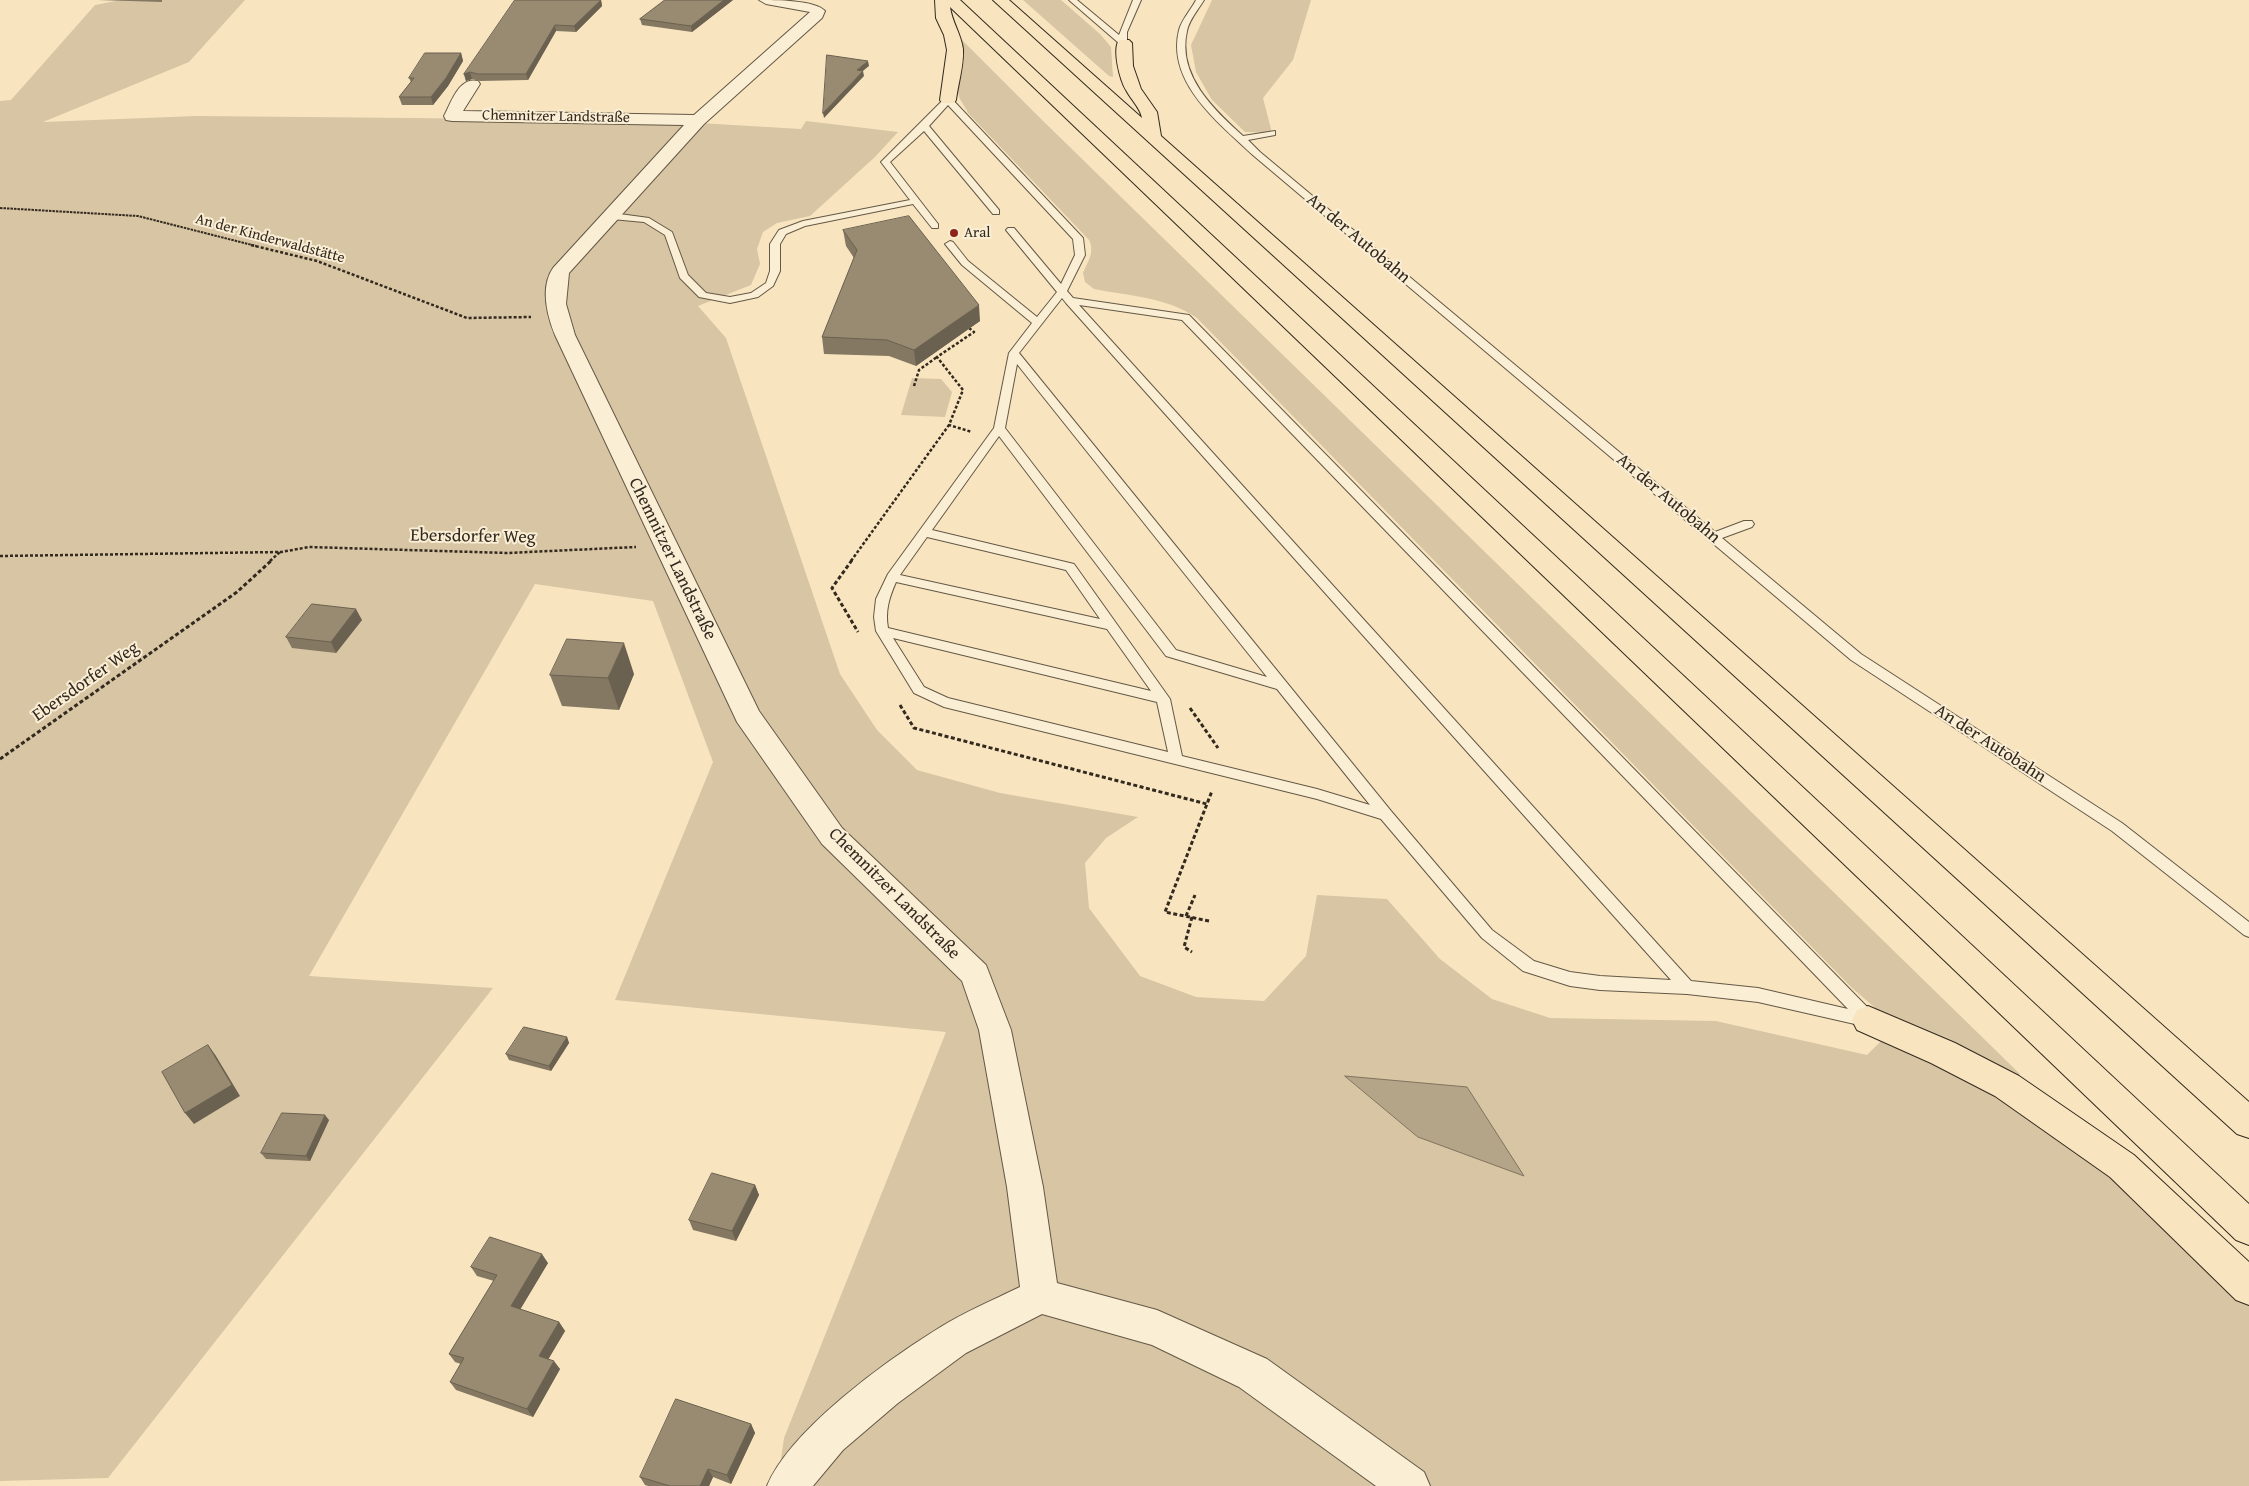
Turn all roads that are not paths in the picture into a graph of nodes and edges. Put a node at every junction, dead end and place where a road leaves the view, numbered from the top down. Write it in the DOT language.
graph roads {
  1 [pos="766,0"];
  2 [pos="942,0"];
  3 [pos="951,0"];
  4 [pos="1000,0"];
  5 [pos="1073,0"];
  6 [pos="1200,0"];
  7 [pos="1134,1"];
  8 [pos="1124,43"];
  9 [pos="472,84"];
  10 [pos="948,100"];
  11 [pos="698,120"];
  12 [pos="924,126"];
  13 [pos="1272,133"];
  14 [pos="1153,138"];
  15 [pos="1242,139"];
  16 [pos="916,201"];
  17 [pos="996,212"];
  18 [pos="612,216"];
  19 [pos="935,226"];
  20 [pos="1011,230"];
  21 [pos="950,244"];
  22 [pos="1066,296"];
  23 [pos="1038,323"];
  24 [pos="1014,353"];
  25 [pos="999,428"];
  26 [pos="1748,524"];
  27 [pos="924,532"];
  28 [pos="1713,537"];
  29 [pos="892,577"];
  30 [pos="1111,626"];
  31 [pos="882,631"];
  32 [pos="1282,686"];
  33 [pos="1164,699"];
  34 [pos="1176,759"];
  35 [pos="1386,815"];
  36 [pos="2249,931"];
  37 [pos="1687,987"];
  38 [pos="1868,1020"];
  39 [pos="2249,1123"];
  40 [pos="2249,1228"];
  41 [pos="2249,1287"];
  42 [pos="1040,1296"];
  43 [pos="787,1486"];
  44 [pos="1410,1486"];
  1 -- 11 [label="street, Chemnitzer Landstraße"];
  2 -- 10 [label="highway"];
  3 -- 40 [label="highway"];
  4 -- 14 [label="highway"];
  5 -- 8 [label="lane"];
  6 -- 15 [label="lane, An der Autobahn"];
  7 -- 8 [label="lane"];
  8 -- 14 [label="highway"];
  9 -- 11 [label="street, Chemnitzer Landstraße"];
  10 -- 12 [label="lane"];
  10 -- 22 [label="lane"];
  11 -- 18 [label="street, Chemnitzer Landstraße"];
  12 -- 16 [label="lane"];
  12 -- 17 [label="lane"];
  13 -- 15 [label="lane"];
  14 -- 39 [label="highway"];
  15 -- 28 [label="lane, An der Autobahn"];
  16 -- 18 [label="lane"];
  16 -- 19 [label="lane"];
  18 -- 42 [label="street, Chemnitzer Landstraße"];
  20 -- 22 [label="lane"];
  21 -- 23 [label="lane"];
  22 -- 23 [label="lane"];
  22 -- 37 [label="lane"];
  22 -- 38 [label="lane"];
  23 -- 24 [label="lane"];
  24 -- 25 [label="lane"];
  24 -- 32 [label="lane"];
  25 -- 27 [label="lane"];
  25 -- 32 [label="lane"];
  26 -- 28 [label="lane"];
  27 -- 29 [label="lane"];
  27 -- 30 [label="lane"];
  28 -- 36 [label="lane, An der Autobahn"];
  29 -- 30 [label="lane"];
  29 -- 31 [label="lane"];
  30 -- 33 [label="lane"];
  31 -- 33 [label="lane"];
  31 -- 34 [label="lane"];
  32 -- 35 [label="lane"];
  33 -- 34 [label="lane"];
  34 -- 35 [label="lane"];
  35 -- 37 [label="lane"];
  37 -- 38 [label="lane"];
  38 -- 41 [label="highway"];
  42 -- 43 [label="street"];
  42 -- 44 [label="street"];
}
